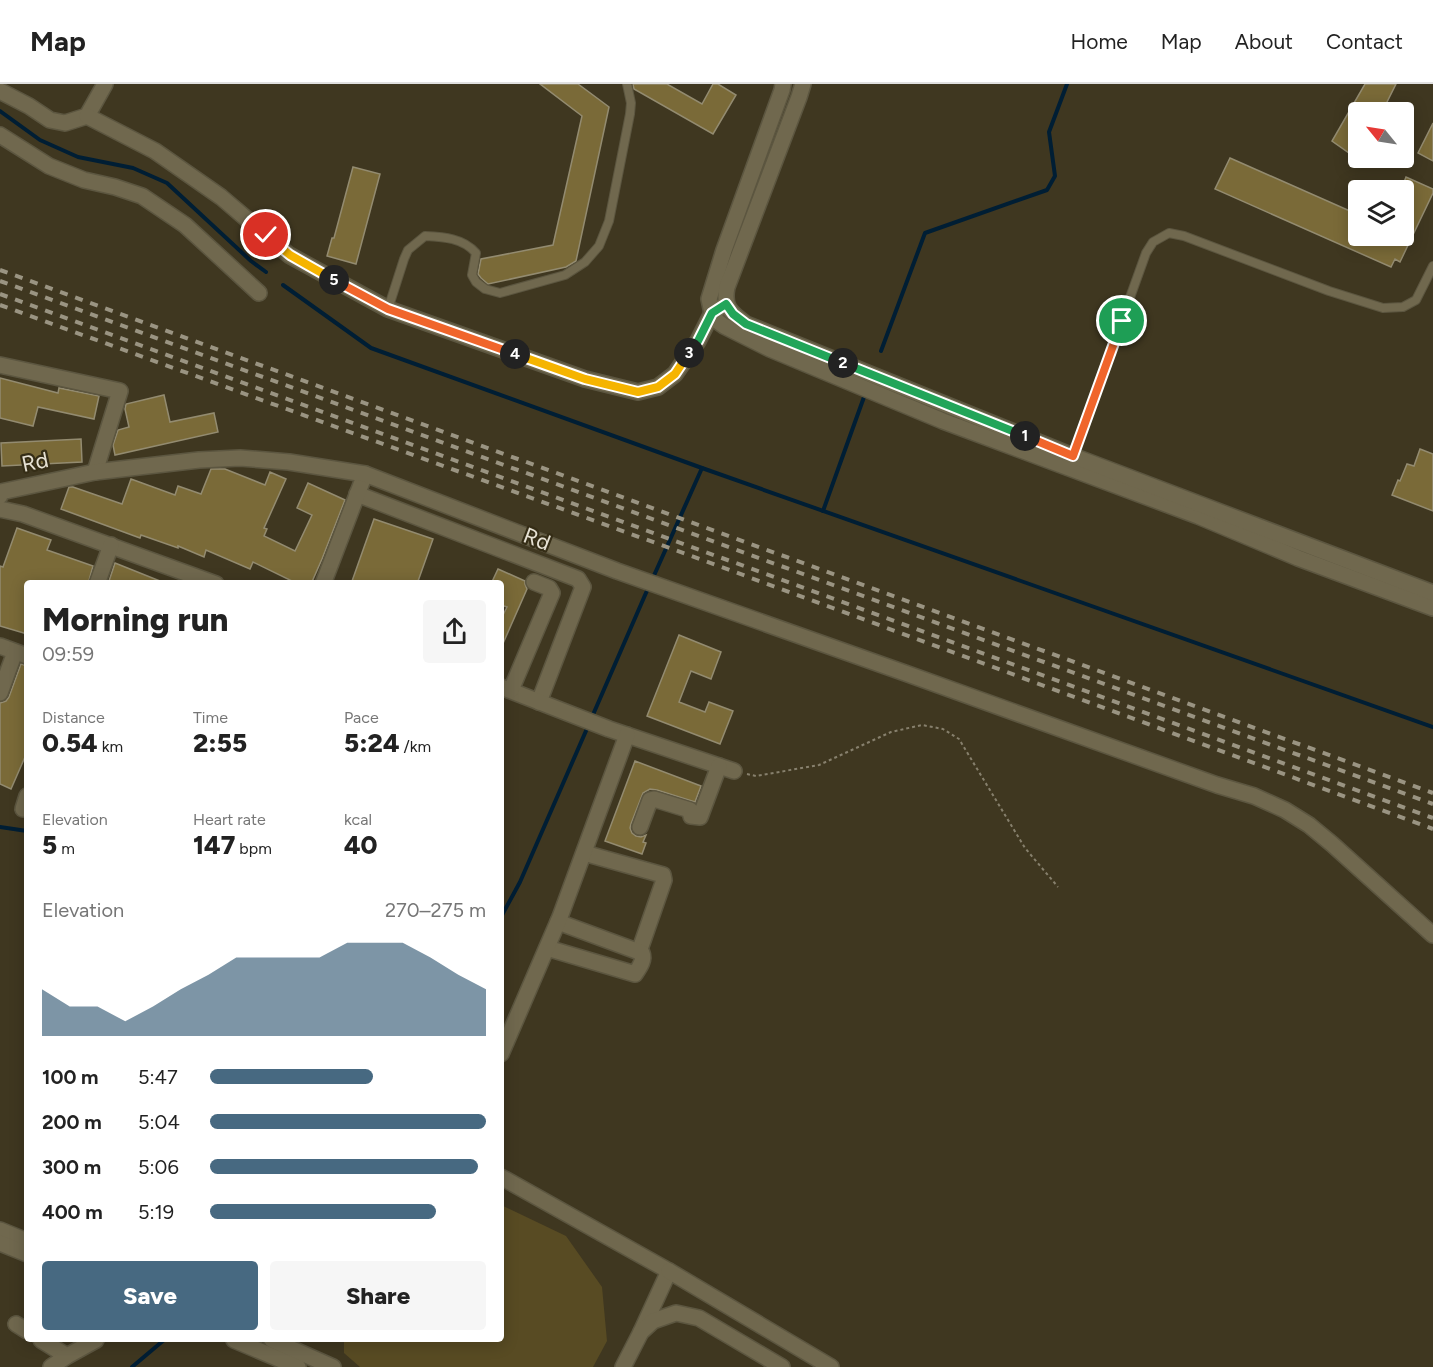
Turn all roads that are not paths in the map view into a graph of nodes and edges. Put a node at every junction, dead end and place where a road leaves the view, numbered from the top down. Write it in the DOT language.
graph roads {
  1 [pos="105,84"];
  2 [pos="627,84"];
  3 [pos="783,84"];
  4 [pos="803,84"];
  5 [pos="0,91"];
  6 [pos="87,116"];
  7 [pos="0,135"];
  8 [pos="1433,266"];
  9 [pos="259,293"];
  10 [pos="726,304"];
  11 [pos="388,309"];
  12 [pos="712,313"];
  13 [pos="0,365"];
  14 [pos="1073,456"];
  15 [pos="95,472"];
  16 [pos="365,474"];
  17 [pos="0,494"];
  18 [pos="357,494"];
  19 [pos="0,509"];
  20 [pos="111,545"];
  21 [pos="98,580"];
  22 [pos="205,580"];
  23 [pos="325,580"];
  24 [pos="534,582"];
  25 [pos="1433,593"];
  26 [pos="1433,608"];
  27 [pos="0,646"];
  28 [pos="21,654"];
  29 [pos="506,688"];
  30 [pos="0,693"];
  31 [pos="539,702"];
  32 [pos="627,735"];
  33 [pos="719,766"];
  34 [pos="734,771"];
  35 [pos="640,827"];
  36 [pos="584,853"];
  37 [pos="634,877"];
  38 [pos="662,886"];
  39 [pos="558,922"];
  40 [pos="1433,935"];
  41 [pos="547,948"];
  42 [pos="639,952"];
  43 [pos="504,1047"];
  44 [pos="504,1179"];
  45 [pos="0,1230"];
  46 [pos="24,1240"];
  47 [pos="0,1243"];
  48 [pos="24,1253"];
  49 [pos="669,1271"];
  50 [pos="642,1332"];
  51 [pos="44,1342"];
  52 [pos="92,1342"];
  53 [pos="247,1342"];
  54 [pos="268,1346"];
  55 [pos="67,1356"];
  56 [pos="297,1361"];
  57 [pos="51,1367"];
  58 [pos="333,1367"];
  59 [pos="623,1367"];
  60 [pos="782,1367"];
  61 [pos="831,1367"];
  1 -- 6 [label="street"];
  2 -- 11 [label="lane"];
  3 -- 12 [label="street"];
  4 -- 10 [label="street"];
  5 -- 6 [label="street"];
  6 -- 11 [label="street"];
  7 -- 9 [label="street"];
  8 -- 14 [label="lane"];
  10 -- 12 [label="street"];
  10 -- 14 [label="street"];
  11 -- 12 [label="street"];
  12 -- 26 [label="street"];
  13 -- 15 [label="street"];
  14 -- 25 [label="street"];
  15 -- 16 [label="street, Rd"];
  15 -- 17 [label="street, Rd"];
  16 -- 18 [label="street"];
  16 -- 40 [label="street, Rd"];
  18 -- 23 [label="street"];
  18 -- 31 [label="street, Rd"];
  19 -- 20 [label="street"];
  20 -- 21 [label="street"];
  20 -- 22 [label="street"];
  24 -- 29 [label="street"];
  27 -- 28 [label="street"];
  28 -- 30 [label="street"];
  29 -- 31 [label="street"];
  31 -- 32 [label="street"];
  32 -- 33 [label="street"];
  32 -- 36 [label="street"];
  33 -- 34 [label="street"];
  33 -- 35 [label="street"];
  36 -- 38 [label="street"];
  36 -- 39 [label="street"];
  37 -- 38 [label="street"];
  38 -- 42 [label="street"];
  39 -- 41 [label="street"];
  39 -- 42 [label="street"];
  41 -- 42 [label="street"];
  41 -- 43 [label="street"];
  44 -- 49 [label="street"];
  45 -- 46 [label="street"];
  47 -- 48 [label="street"];
  49 -- 50 [label="street"];
  49 -- 61 [label="street"];
  50 -- 59 [label="street"];
  50 -- 60 [label="street"];
  51 -- 55 [label="street"];
  52 -- 55 [label="street"];
  53 -- 54 [label="street"];
  54 -- 56 [label="street"];
  55 -- 57 [label="street"];
  56 -- 58 [label="street"];
}
